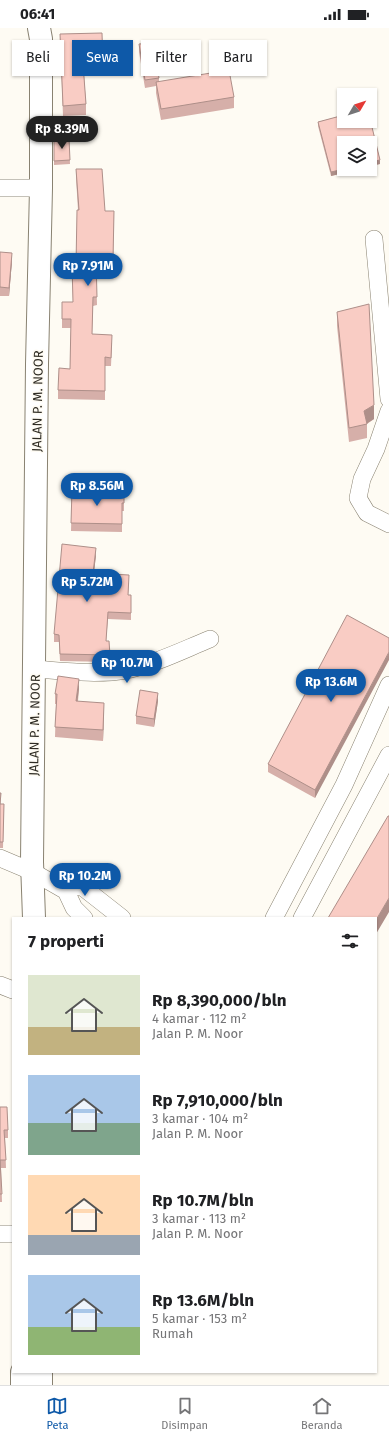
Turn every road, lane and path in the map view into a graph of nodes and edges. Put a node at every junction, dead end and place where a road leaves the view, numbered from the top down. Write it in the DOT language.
graph roads {
  1 [pos="39,28"];
  2 [pos="0,188"];
  3 [pos="41,188"];
  4 [pos="374,239"];
  5 [pos="389,398"];
  6 [pos="389,410"];
  7 [pos="389,524"];
  8 [pos="210,640"];
  9 [pos="34,669"];
  10 [pos="389,684"];
  11 [pos="389,756"];
  12 [pos="0,858"];
  13 [pos="33,872"];
  14 [pos="66,891"];
  15 [pos="34,917"];
  16 [pos="83,917"];
  17 [pos="121,917"];
  18 [pos="275,917"];
  19 [pos="303,917"];
  20 [pos="0,985"];
  21 [pos="12,990"];
  22 [pos="0,1234"];
  23 [pos="12,1234"];
  24 [pos="22,1373"];
  25 [pos="41,1373"];
  26 [pos="22,1385"];
  27 [pos="41,1385"];
  1 -- 3 [label="highway, JALAN P. M. NOOR"];
  2 -- 3 [label="street"];
  3 -- 9 [label="highway, JALAN P. M. NOOR"];
  4 -- 5 [label="street"];
  6 -- 7 [label="street"];
  8 -- 9 [label="street"];
  9 -- 13 [label="highway, JALAN P. M. NOOR"];
  10 -- 18 [label="street"];
  11 -- 19 [label="street"];
  12 -- 13 [label="street"];
  13 -- 14 [label="street"];
  13 -- 15 [label="highway, JALAN P. M. NOOR"];
  14 -- 16 [label="street"];
  14 -- 17 [label="street"];
  20 -- 21 [label="street"];
  22 -- 23 [label="street"];
  24 -- 26 [label="highway"];
  25 -- 27 [label="highway"];
}
